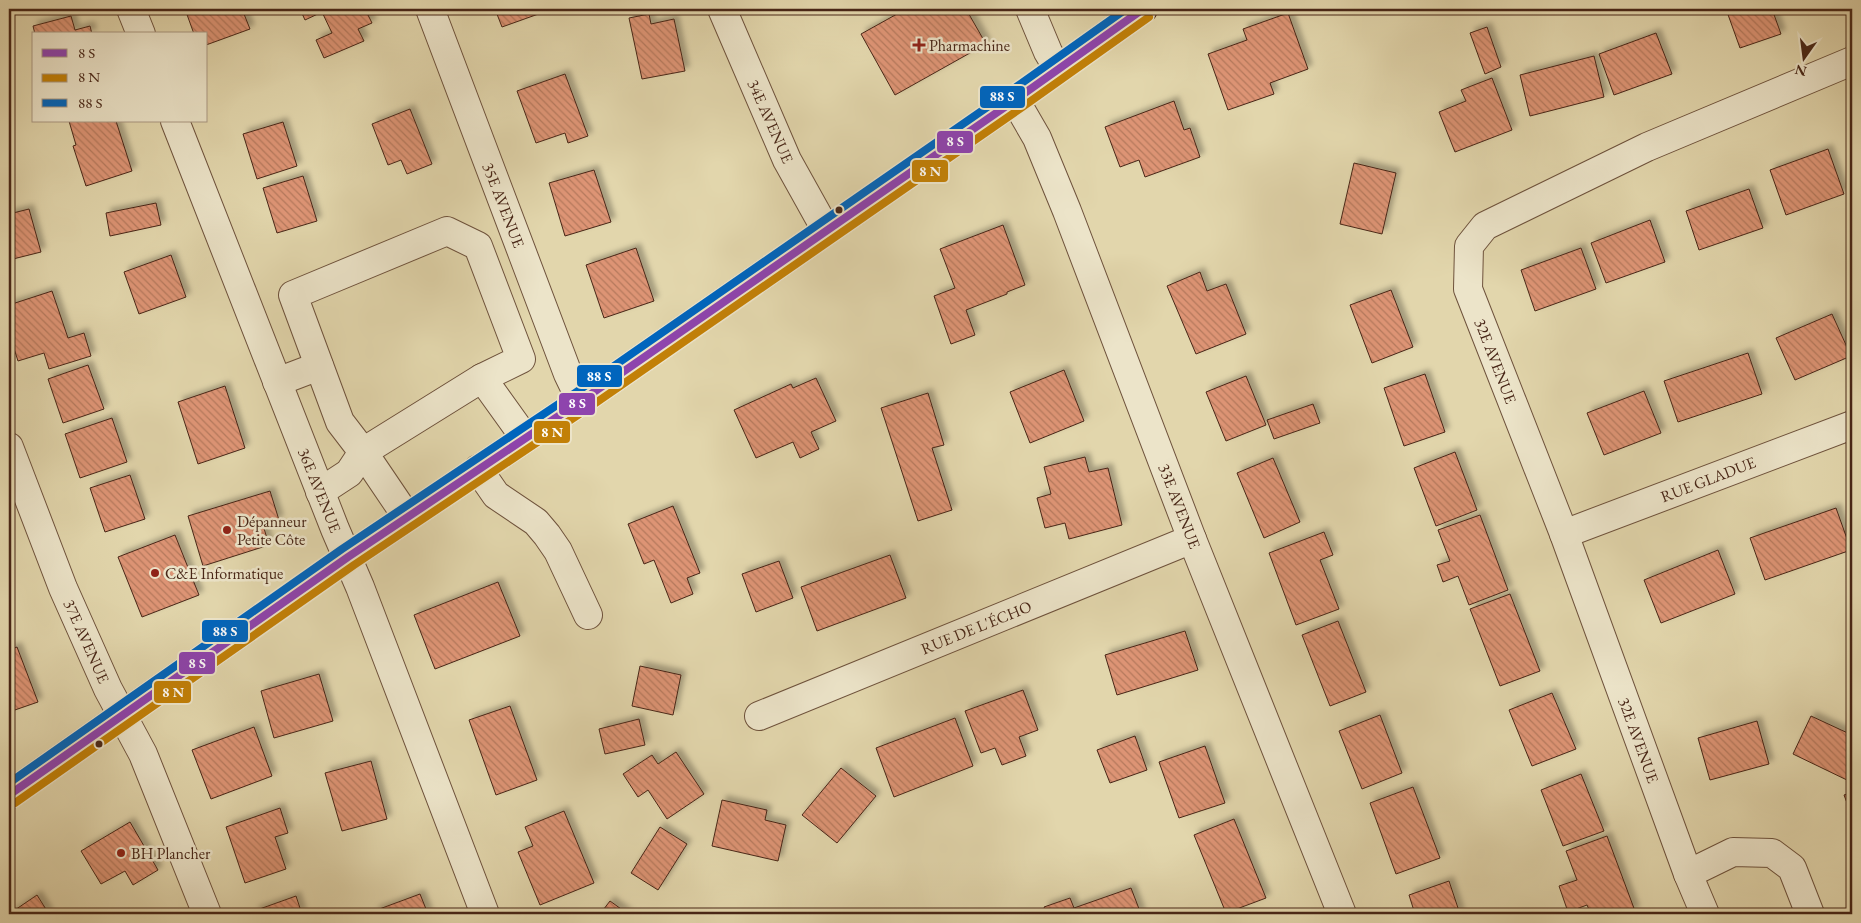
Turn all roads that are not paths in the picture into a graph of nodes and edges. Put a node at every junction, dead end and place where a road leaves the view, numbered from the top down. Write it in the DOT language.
graph roads {
  1 [pos="131,9"];
  2 [pos="430,9"];
  3 [pos="722,9"];
  4 [pos="1030,9"];
  5 [pos="1143,9"];
  6 [pos="140,32"];
  7 [pos="1852,61"];
  8 [pos="1058,69"];
  9 [pos="1015,100"];
  10 [pos="175,122"];
  11 [pos="826,230"];
  12 [pos="514,232"];
  13 [pos="478,246"];
  14 [pos="557,345"];
  15 [pos="521,359"];
  16 [pos="319,366"];
  17 [pos="482,378"];
  18 [pos="277,382"];
  19 [pos="581,401"];
  20 [pos="1852,425"];
  21 [pos="524,438"];
  22 [pos="9,447"];
  23 [pos="363,452"];
  24 [pos="478,470"];
  25 [pos="320,492"];
  26 [pos="407,517"];
  27 [pos="1564,534"];
  28 [pos="1192,538"];
  29 [pos="348,557"];
  30 [pos="588,615"];
  31 [pos="123,715"];
  32 [pos="759,716"];
  33 [pos="9,795"];
  34 [pos="1688,874"];
  35 [pos="207,914"];
  36 [pos="485,914"];
  37 [pos="1341,914"];
  38 [pos="1705,914"];
  39 [pos="1810,914"];
  1 -- 6 [label="street"];
  2 -- 12 [label="street, 35E AVENUE"];
  3 -- 11 [label="street, 34E AVENUE"];
  4 -- 8 [label="street"];
  5 -- 8 [label="main road"];
  7 -- 27 [label="street, 32E AVENUE"];
  8 -- 9 [label="main road"];
  9 -- 11 [label="main road"];
  9 -- 28 [label="street, 33E AVENUE"];
  10 -- 18 [label="street, 36E AVENUE"];
  11 -- 19 [label="main road"];
  12 -- 13 [label="street"];
  12 -- 14 [label="street, 35E AVENUE"];
  13 -- 15 [label="street"];
  13 -- 16 [label="street"];
  14 -- 15 [label="street"];
  14 -- 19 [label="street, 35E AVENUE"];
  15 -- 17 [label="street"];
  16 -- 18 [label="street"];
  16 -- 23 [label="street"];
  17 -- 21 [label="street"];
  17 -- 23 [label="street"];
  18 -- 25 [label="street, 36E AVENUE"];
  19 -- 21 [label="main road"];
  20 -- 27 [label="street, RUE GLADUE"];
  21 -- 24 [label="main road"];
  22 -- 31 [label="street, 37E AVENUE"];
  23 -- 25 [label="street"];
  23 -- 26 [label="street"];
  24 -- 26 [label="main road"];
  24 -- 30 [label="street"];
  25 -- 29 [label="street, 36E AVENUE"];
  26 -- 29 [label="main road"];
  27 -- 34 [label="street, 32E AVENUE"];
  28 -- 32 [label="street, RUE DE L'ÉCHO"];
  28 -- 37 [label="street, 33E AVENUE"];
  29 -- 31 [label="main road"];
  29 -- 36 [label="street, 36E AVENUE"];
  31 -- 33 [label="main road"];
  31 -- 35 [label="street, 37E AVENUE"];
  34 -- 38 [label="street, 32E AVENUE"];
  34 -- 39 [label="street"];
}
